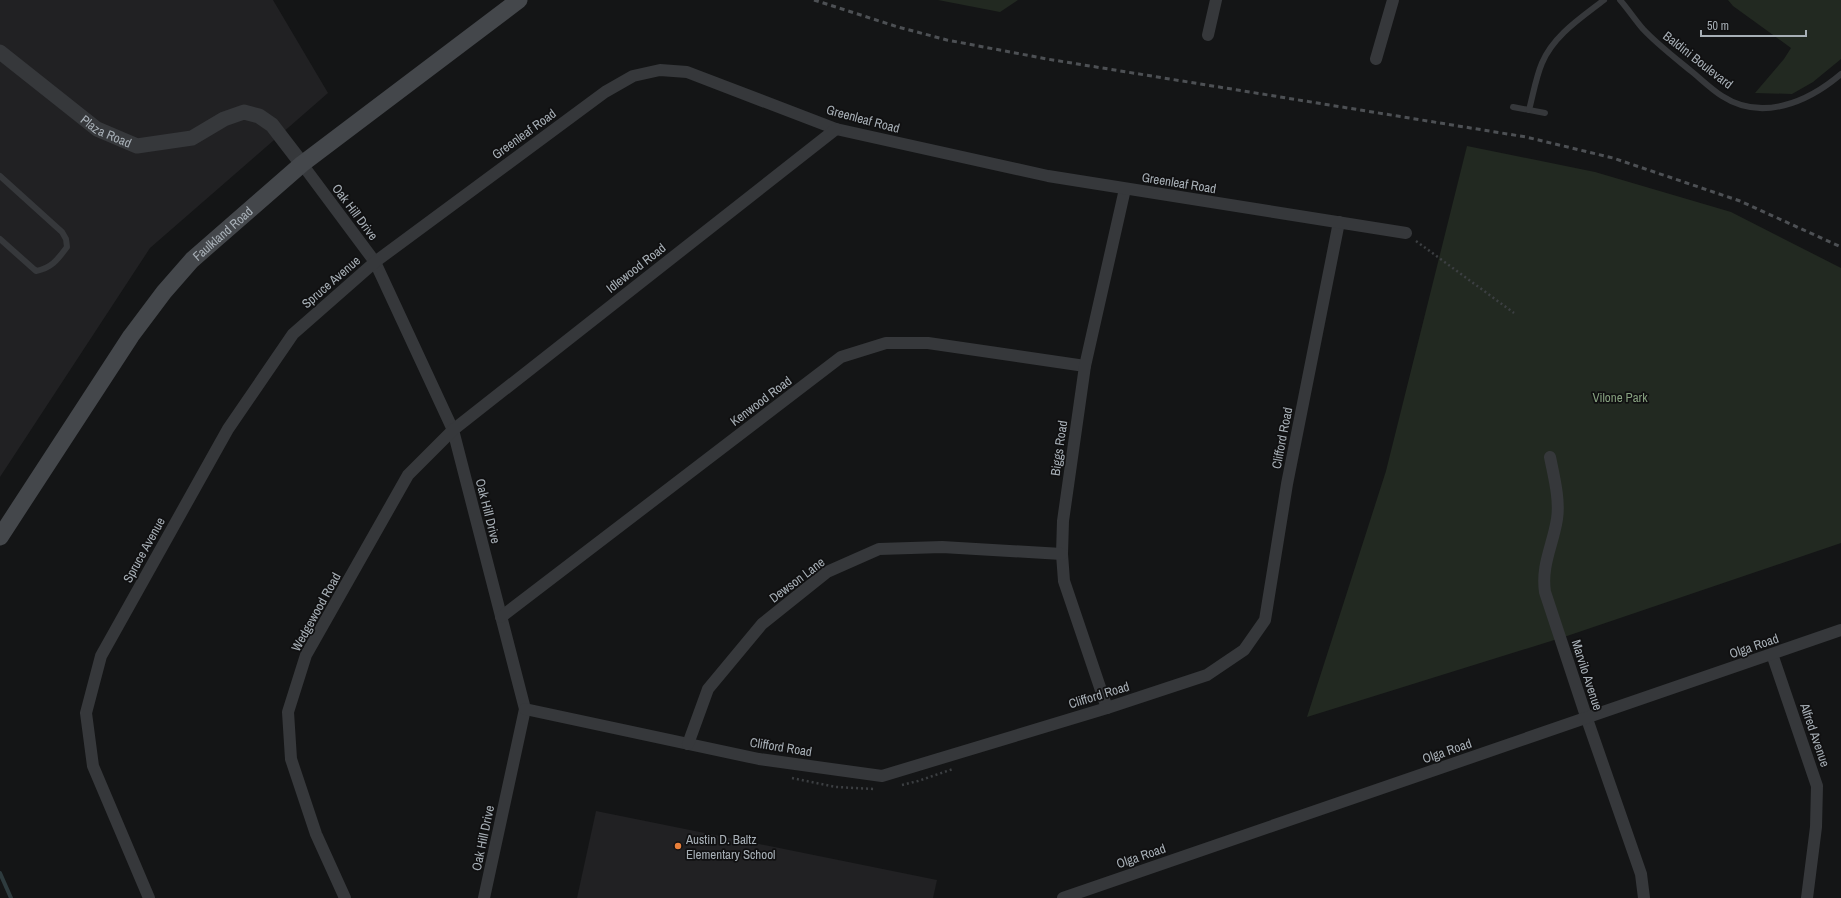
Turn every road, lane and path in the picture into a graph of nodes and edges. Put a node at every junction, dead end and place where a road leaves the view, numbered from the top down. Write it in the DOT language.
graph roads {
  1 [pos="519,0"];
  2 [pos="1216,0"];
  3 [pos="1394,0"];
  4 [pos="1604,0"];
  5 [pos="1620,0"];
  6 [pos="1208,35"];
  7 [pos="0,52"];
  8 [pos="1376,59"];
  9 [pos="1841,74"];
  10 [pos="1513,107"];
  11 [pos="1529,110"];
  12 [pos="1545,113"];
  13 [pos="836,129"];
  14 [pos="302,164"];
  15 [pos="0,176"];
  16 [pos="1125,189"];
  17 [pos="1339,222"];
  18 [pos="1406,233"];
  19 [pos="0,239"];
  20 [pos="375,262"];
  21 [pos="1514,313"];
  22 [pos="1085,366"];
  23 [pos="453,430"];
  24 [pos="1550,457"];
  25 [pos="0,537"];
  26 [pos="1062,554"];
  27 [pos="501,617"];
  28 [pos="1841,630"];
  29 [pos="1772,654"];
  30 [pos="1107,708"];
  31 [pos="525,709"];
  32 [pos="1587,719"];
  33 [pos="688,744"];
  34 [pos="956,769"];
  35 [pos="786,777"];
  36 [pos="897,786"];
  37 [pos="877,788"];
  38 [pos="149,898"];
  39 [pos="346,898"];
  40 [pos="484,898"];
  41 [pos="1063,898"];
  42 [pos="1644,898"];
  43 [pos="1807,898"];
  1 -- 14 [label="main road, Faulkland Road"];
  2 -- 6 [label="street"];
  3 -- 8 [label="street"];
  4 -- 11 [label="lane"];
  5 -- 9 [label="lane, Baldini Boulevard"];
  7 -- 14 [label="street, Plaza Road"];
  10 -- 11 [label="lane"];
  11 -- 12 [label="lane"];
  13 -- 16 [label="street, Greenleaf Road"];
  13 -- 20 [label="street, Greenleaf Road"];
  13 -- 23 [label="street, Idlewood Road"];
  14 -- 20 [label="street, Oak Hill Drive"];
  14 -- 25 [label="main road, Faulkland Road"];
  15 -- 19 [label="lane"];
  16 -- 17 [label="street, Greenleaf Road"];
  16 -- 22 [label="street, Biggs Road"];
  17 -- 18 [label="street, Greenleaf Road"];
  17 -- 30 [label="street, Clifford Road"];
  18 -- 21 [label="path"];
  20 -- 23 [label="street, Oak Hill Drive"];
  20 -- 38 [label="street, Spruce Avenue"];
  22 -- 26 [label="street, Biggs Road"];
  22 -- 27 [label="street, Kenwood Road"];
  23 -- 27 [label="street, Oak Hill Drive"];
  23 -- 39 [label="street, Wedgewood Road"];
  24 -- 32 [label="street, Marvilo Avenue"];
  26 -- 30 [label="street, Biggs Road"];
  26 -- 33 [label="street, Dewson Lane"];
  27 -- 31 [label="street, Oak Hill Drive"];
  28 -- 29 [label="street, Olga Road"];
  29 -- 32 [label="street, Olga Road"];
  29 -- 43 [label="street, Alfred Avenue"];
  30 -- 33 [label="street, Clifford Road"];
  31 -- 33 [label="street, Clifford Road"];
  31 -- 40 [label="street, Oak Hill Drive"];
  32 -- 41 [label="street, Olga Road"];
  32 -- 42 [label="street, Marvilo Avenue"];
  34 -- 36 [label="path"];
  35 -- 37 [label="path"];
}
